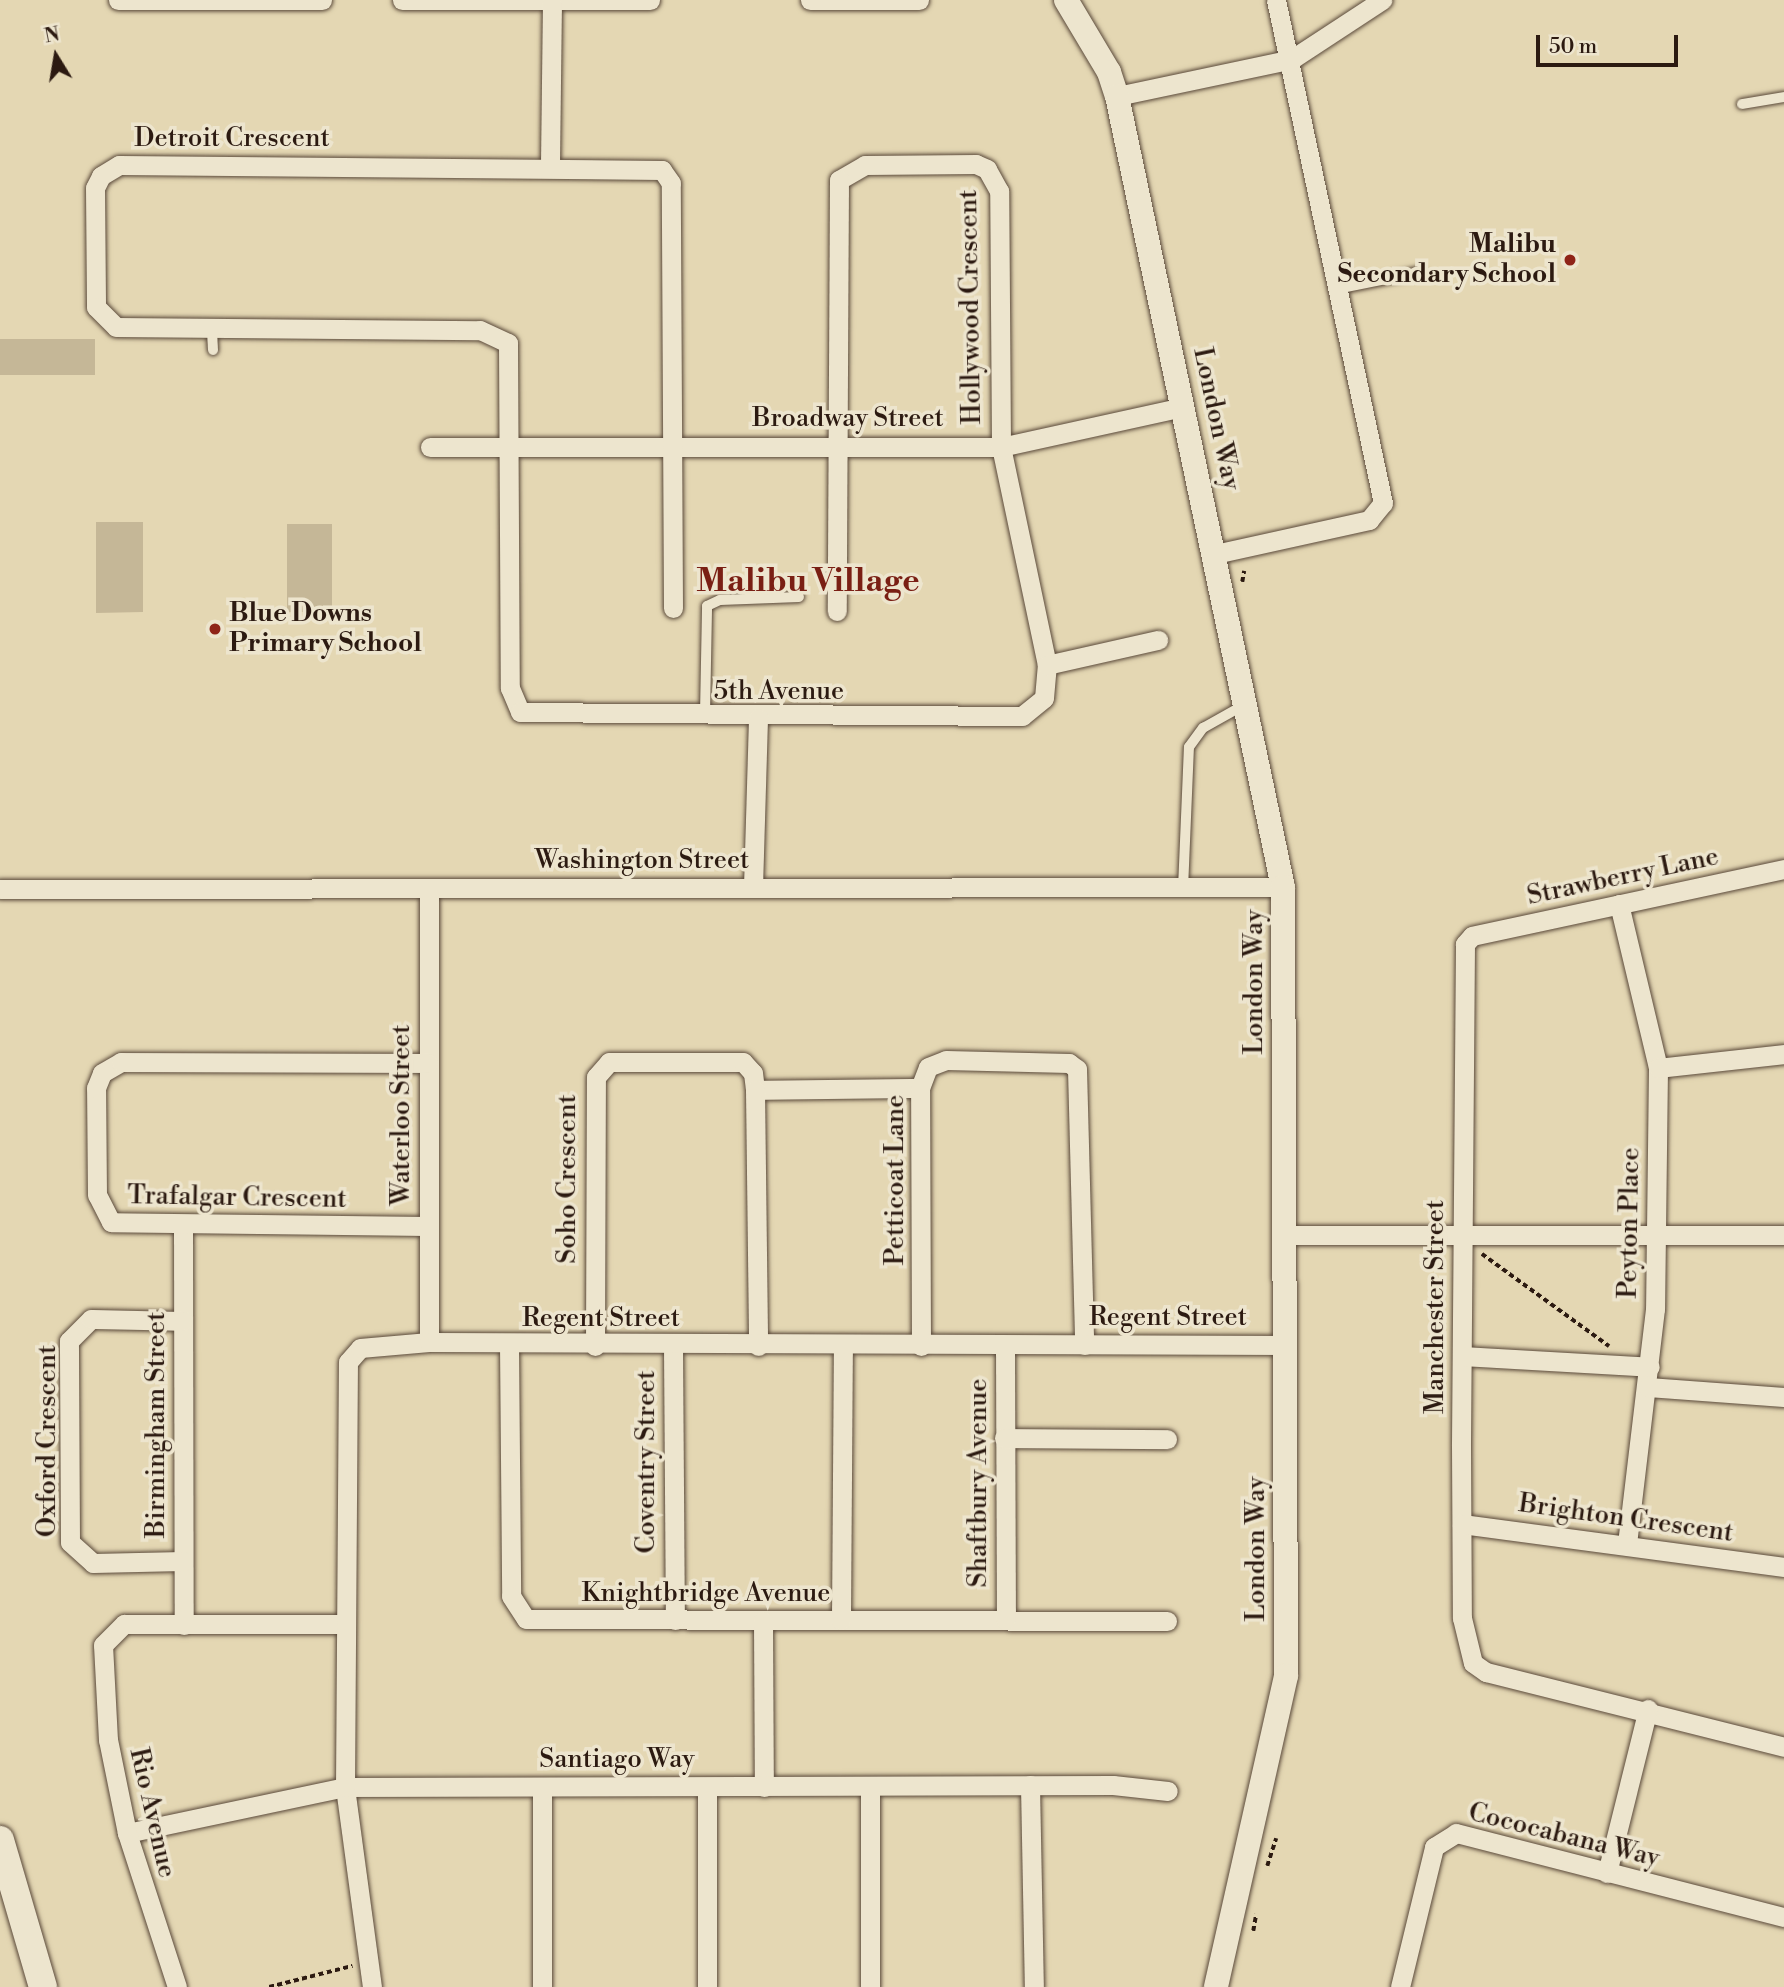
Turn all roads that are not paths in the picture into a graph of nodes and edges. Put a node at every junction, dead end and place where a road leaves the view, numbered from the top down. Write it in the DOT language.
graph roads {
  1 [pos="118,0"];
  2 [pos="321,0"];
  3 [pos="402,0"];
  4 [pos="650,0"];
  5 [pos="810,0"];
  6 [pos="919,0"];
  7 [pos="1066,0"];
  8 [pos="1276,0"];
  9 [pos="1382,0"];
  10 [pos="552,2"];
  11 [pos="1292,59"];
  12 [pos="1117,96"];
  13 [pos="1784,97"];
  14 [pos="1742,104"];
  15 [pos="550,164"];
  16 [pos="1420,272"];
  17 [pos="1341,288"];
  18 [pos="1183,407"];
  19 [pos="838,444"];
  20 [pos="507,445"];
  21 [pos="672,446"];
  22 [pos="430,447"];
  23 [pos="1001,447"];
  24 [pos="1215,554"];
  25 [pos="799,597"];
  26 [pos="674,608"];
  27 [pos="837,611"];
  28 [pos="1158,640"];
  29 [pos="1047,665"];
  30 [pos="1247,704"];
  31 [pos="705,718"];
  32 [pos="758,719"];
  33 [pos="1784,869"];
  34 [pos="753,887"];
  35 [pos="1283,887"];
  36 [pos="429,888"];
  37 [pos="0,889"];
  38 [pos="1183,889"];
  39 [pos="1619,904"];
  40 [pos="1472,936"];
  41 [pos="1784,1054"];
  42 [pos="428,1063"];
  43 [pos="1658,1068"];
  44 [pos="920,1088"];
  45 [pos="755,1090"];
  46 [pos="183,1224"];
  47 [pos="428,1226"];
  48 [pos="1286,1235"];
  49 [pos="1784,1235"];
  50 [pos="1463,1236"];
  51 [pos="1657,1236"];
  52 [pos="183,1321"];
  53 [pos="429,1342"];
  54 [pos="509,1344"];
  55 [pos="1084,1345"];
  56 [pos="1287,1345"];
  57 [pos="595,1346"];
  58 [pos="673,1346"];
  59 [pos="758,1346"];
  60 [pos="843,1346"];
  61 [pos="921,1346"];
  62 [pos="1005,1346"];
  63 [pos="1462,1356"];
  64 [pos="1650,1367"];
  65 [pos="1648,1387"];
  66 [pos="1784,1397"];
  67 [pos="1004,1438"];
  68 [pos="1167,1439"];
  69 [pos="1462,1524"];
  70 [pos="1627,1545"];
  71 [pos="183,1561"];
  72 [pos="1784,1567"];
  73 [pos="841,1619"];
  74 [pos="675,1620"];
  75 [pos="1006,1620"];
  76 [pos="1167,1620"];
  77 [pos="762,1621"];
  78 [pos="345,1624"];
  79 [pos="184,1625"];
  80 [pos="1648,1709"];
  81 [pos="1784,1746"];
  82 [pos="1030,1785"];
  83 [pos="870,1786"];
  84 [pos="345,1787"];
  85 [pos="542,1787"];
  86 [pos="707,1787"];
  87 [pos="764,1787"];
  88 [pos="1168,1791"];
  89 [pos="127,1833"];
  90 [pos="0,1840"];
  91 [pos="1607,1873"];
  92 [pos="1784,1917"];
  93 [pos="1404,1986"];
  94 [pos="43,1987"];
  95 [pos="177,1987"];
  96 [pos="372,1987"];
  97 [pos="542,1987"];
  98 [pos="707,1987"];
  99 [pos="870,1987"];
  100 [pos="1034,1987"];
  101 [pos="1216,1987"];
  1 -- 2 [label="street"];
  3 -- 10 [label="street"];
  4 -- 10 [label="street"];
  5 -- 6 [label="street"];
  7 -- 12 [label="street, London Way"];
  8 -- 11 [label="street"];
  9 -- 11 [label="street"];
  10 -- 15 [label="street"];
  11 -- 12 [label="street"];
  11 -- 17 [label="street"];
  12 -- 18 [label="street, London Way"];
  13 -- 14 [label="lane"];
  15 -- 20 [label="street, Detroit Crescent"];
  15 -- 21 [label="street, Detroit Crescent"];
  16 -- 17 [label="lane"];
  17 -- 24 [label="street"];
  18 -- 23 [label="street, Broadway Street"];
  18 -- 24 [label="street, London Way"];
  19 -- 21 [label="street, Broadway Street"];
  19 -- 23 [label="street, Broadway Street"];
  19 -- 23 [label="street, Hollywood Crescent"];
  19 -- 27 [label="street"];
  20 -- 21 [label="street, Broadway Street"];
  20 -- 22 [label="street, Broadway Street"];
  20 -- 31 [label="street, 5th Avenue"];
  21 -- 26 [label="street"];
  23 -- 29 [label="street, 5th Avenue"];
  24 -- 30 [label="street, London Way"];
  25 -- 31 [label="lane"];
  28 -- 29 [label="street"];
  29 -- 32 [label="street, 5th Avenue"];
  30 -- 35 [label="street, London Way"];
  30 -- 38 [label="lane"];
  31 -- 32 [label="street, 5th Avenue"];
  32 -- 34 [label="street"];
  33 -- 39 [label="street, Strawberry Lane"];
  34 -- 36 [label="street, Washington Street"];
  34 -- 38 [label="street, Washington Street"];
  35 -- 38 [label="street, Washington Street"];
  35 -- 48 [label="street, London Way"];
  36 -- 37 [label="street, Washington Street"];
  36 -- 42 [label="street, Waterloo Street"];
  39 -- 40 [label="street, Strawberry Lane"];
  39 -- 43 [label="street, Peyton Place"];
  40 -- 50 [label="street, Manchester Street"];
  41 -- 43 [label="street"];
  42 -- 46 [label="street, Trafalgar Crescent"];
  42 -- 47 [label="street, Waterloo Street"];
  43 -- 51 [label="street, Peyton Place"];
  44 -- 45 [label="street"];
  44 -- 55 [label="street, Petticoat Lane"];
  44 -- 61 [label="street, Petticoat Lane"];
  45 -- 57 [label="street, Soho Crescent"];
  45 -- 59 [label="street, Soho Crescent"];
  46 -- 47 [label="street, Trafalgar Crescent"];
  46 -- 52 [label="street, Birmingham Street"];
  47 -- 53 [label="street, Waterloo Street"];
  48 -- 50 [label="street"];
  48 -- 56 [label="street, London Way"];
  49 -- 51 [label="street"];
  50 -- 51 [label="street"];
  50 -- 63 [label="street, Manchester Street"];
  51 -- 64 [label="street, Peyton Place"];
  52 -- 71 [label="street, Birmingham Street"];
  52 -- 71 [label="street, Oxford Crescent"];
  53 -- 54 [label="street, Regent Street"];
  53 -- 78 [label="street, Regent Street"];
  54 -- 57 [label="street, Regent Street"];
  54 -- 74 [label="street, Knightbridge Avenue"];
  55 -- 56 [label="street, Regent Street"];
  55 -- 62 [label="street, Regent Street"];
  56 -- 101 [label="street, London Way"];
  57 -- 58 [label="street, Regent Street"];
  58 -- 59 [label="street, Regent Street"];
  58 -- 74 [label="street, Coventry Street"];
  59 -- 60 [label="street, Regent Street"];
  60 -- 61 [label="street, Regent Street"];
  60 -- 73 [label="street"];
  61 -- 62 [label="street, Regent Street"];
  62 -- 67 [label="street, Shaftbury Avenue"];
  63 -- 64 [label="street"];
  63 -- 69 [label="street, Manchester Street"];
  64 -- 65 [label="street, Peyton Place"];
  65 -- 66 [label="street"];
  65 -- 70 [label="street, Peyton Place"];
  67 -- 68 [label="street"];
  67 -- 75 [label="street, Shaftbury Avenue"];
  69 -- 70 [label="street, Brighton Crescent"];
  69 -- 80 [label="street, Manchester Street"];
  70 -- 72 [label="street, Brighton Crescent"];
  71 -- 79 [label="street, Birmingham Street"];
  73 -- 75 [label="street, Knightbridge Avenue"];
  73 -- 77 [label="street, Knightbridge Avenue"];
  74 -- 77 [label="street, Knightbridge Avenue"];
  75 -- 76 [label="street, Knightbridge Avenue"];
  77 -- 87 [label="street"];
  78 -- 79 [label="street"];
  78 -- 84 [label="street, Regent Street"];
  79 -- 89 [label="street, Rio Avenue"];
  80 -- 81 [label="street"];
  80 -- 91 [label="street"];
  82 -- 83 [label="street, Santiago Way"];
  82 -- 88 [label="street, Santiago Way"];
  82 -- 100 [label="street"];
  83 -- 87 [label="street, Santiago Way"];
  83 -- 99 [label="street"];
  84 -- 85 [label="street, Santiago Way"];
  84 -- 89 [label="street, Santiago Way"];
  84 -- 96 [label="street, Regent Street"];
  85 -- 86 [label="street, Santiago Way"];
  85 -- 97 [label="street"];
  86 -- 87 [label="street, Santiago Way"];
  86 -- 98 [label="street"];
  89 -- 95 [label="street, Rio Avenue"];
  90 -- 94 [label="main road"];
  91 -- 92 [label="street, Cococabana Way"];
  91 -- 93 [label="street, Cococabana Way"];
}
